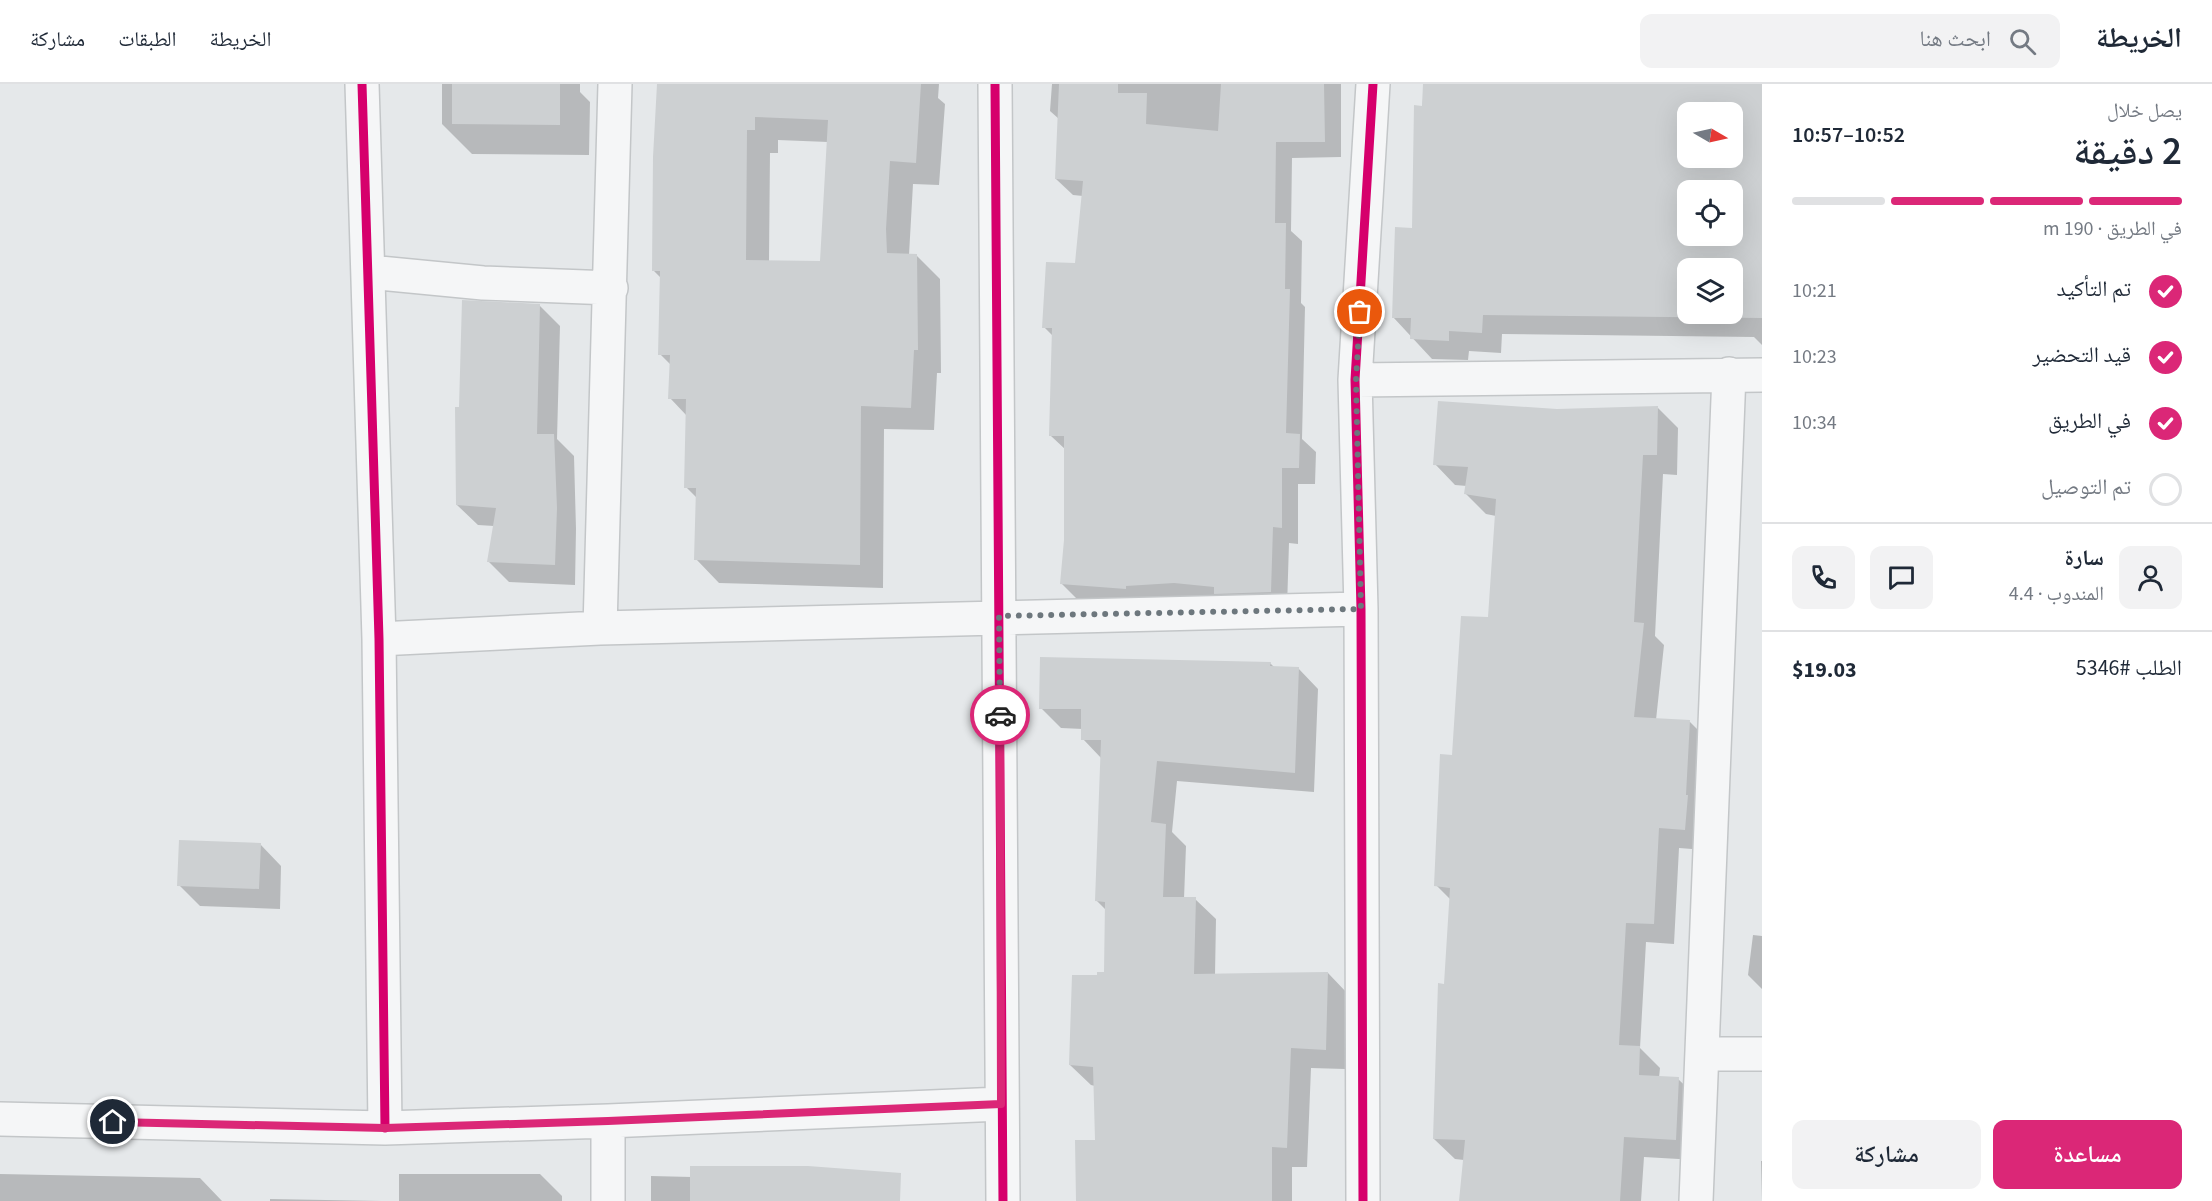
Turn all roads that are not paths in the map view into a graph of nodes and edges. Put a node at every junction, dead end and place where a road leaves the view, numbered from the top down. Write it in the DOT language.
graph roads {
  1 [pos="362,84"];
  2 [pos="615,84"];
  3 [pos="995,84"];
  4 [pos="1373,84"];
  5 [pos="369,272"];
  6 [pos="611,288"];
  7 [pos="1729,374"];
  8 [pos="1762,375"];
  9 [pos="1356,380"];
  10 [pos="1361,609"];
  11 [pos="999,616"];
  12 [pos="600,628"];
  13 [pos="379,639"];
  14 [pos="1702,1054"];
  15 [pos="1762,1054"];
  16 [pos="1001,1104"];
  17 [pos="0,1119"];
  18 [pos="608,1121"];
  19 [pos="385,1128"];
  20 [pos="608,1201"];
  21 [pos="1003,1201"];
  22 [pos="1363,1201"];
  23 [pos="1696,1201"];
  1 -- 5 [label="street"];
  2 -- 6 [label="street"];
  3 -- 11 [label="street"];
  4 -- 9 [label="street"];
  5 -- 6 [label="street"];
  5 -- 13 [label="street"];
  6 -- 12 [label="street"];
  7 -- 8 [label="street"];
  7 -- 9 [label="street"];
  7 -- 14 [label="street"];
  9 -- 10 [label="street"];
  10 -- 11 [label="street"];
  10 -- 22 [label="street"];
  11 -- 12 [label="street"];
  11 -- 16 [label="street"];
  12 -- 13 [label="street"];
  13 -- 19 [label="street"];
  14 -- 15 [label="street"];
  14 -- 23 [label="street"];
  16 -- 18 [label="street"];
  16 -- 21 [label="street"];
  17 -- 19 [label="street"];
  18 -- 19 [label="street"];
  18 -- 20 [label="street"];
}
